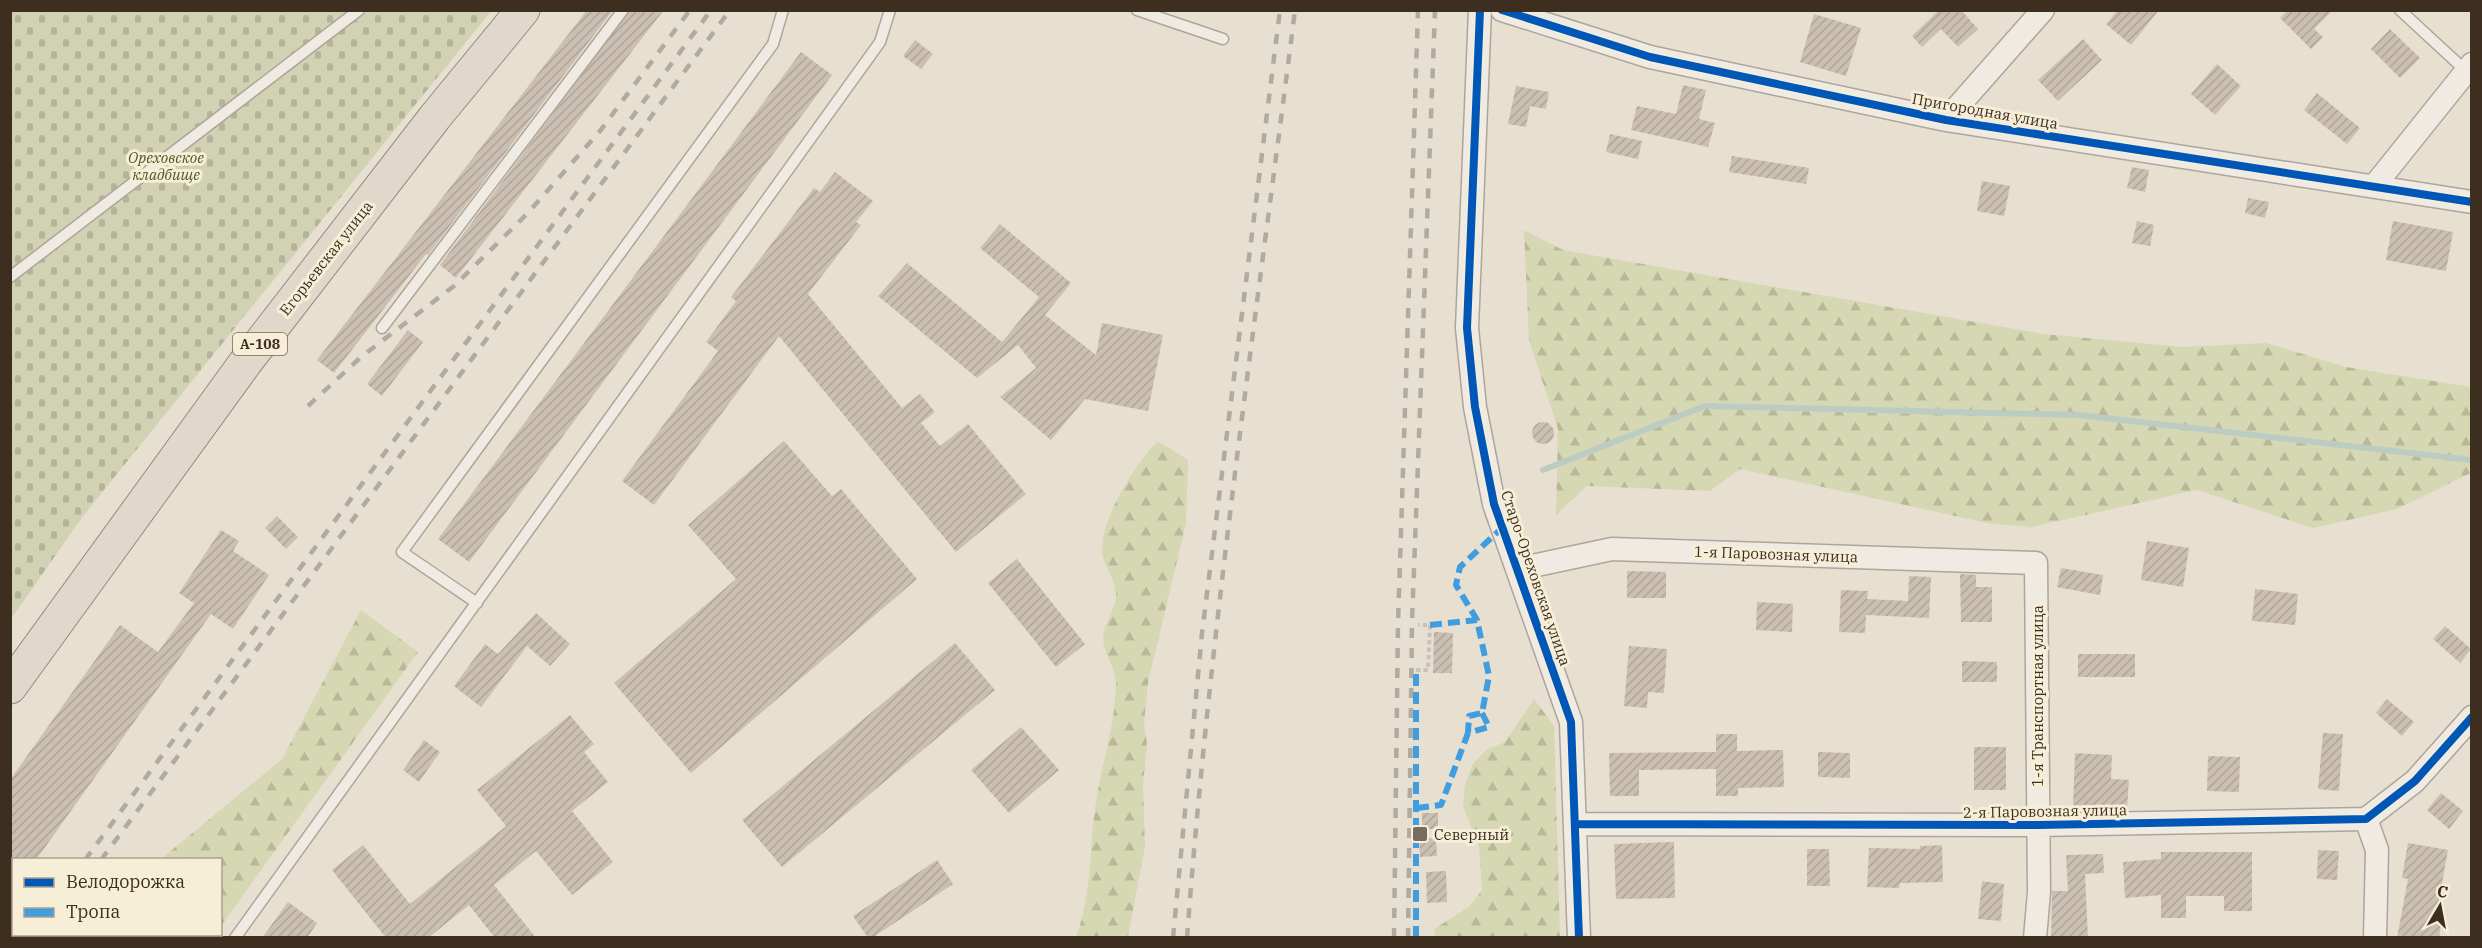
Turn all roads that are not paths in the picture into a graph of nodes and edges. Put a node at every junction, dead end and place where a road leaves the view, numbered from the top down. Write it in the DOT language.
graph roads {
  1 [pos="358,10"];
  2 [pos="523,10"];
  3 [pos="624,10"];
  4 [pos="783,10"];
  5 [pos="890,10"];
  6 [pos="1137,10"];
  7 [pos="1480,10"];
  8 [pos="1502,10"];
  9 [pos="2043,10"];
  10 [pos="2400,10"];
  11 [pos="1223,39"];
  12 [pos="2469,68"];
  13 [pos="1946,120"];
  14 [pos="2375,185"];
  15 [pos="2472,202"];
  16 [pos="10,277"];
  17 [pos="381,328"];
  18 [pos="2036,563"];
  19 [pos="1518,569"];
  20 [pos="477,603"];
  21 [pos="10,687"];
  22 [pos="2472,717"];
  23 [pos="2366,819"];
  24 [pos="1576,824"];
  25 [pos="2038,825"];
  26 [pos="236,938"];
  27 [pos="1579,938"];
  28 [pos="2035,938"];
  29 [pos="2375,938"];
  1 -- 16 [label="lane"];
  2 -- 21 [label="highway, Егорьевская улица / А-108"];
  3 -- 17 [label="lane"];
  4 -- 20 [label="lane"];
  5 -- 20 [label="lane"];
  6 -- 11 [label="lane"];
  7 -- 19 [label="street, Старо-Ореховская улица"];
  8 -- 13 [label="street, Пригородная улица"];
  9 -- 13 [label="street"];
  10 -- 12 [label="lane"];
  12 -- 14 [label="street"];
  13 -- 14 [label="street, Пригородная улица"];
  14 -- 15 [label="street, Пригородная улица"];
  18 -- 19 [label="street, 1-я Паровозная улица"];
  18 -- 25 [label="street, 1-я Транспортная улица"];
  19 -- 24 [label="street, Старо-Ореховская улица"];
  20 -- 26 [label="lane"];
  22 -- 23 [label="street"];
  23 -- 25 [label="street, 2-я Паровозная улица"];
  23 -- 29 [label="street"];
  24 -- 25 [label="street, 2-я Паровозная улица"];
  24 -- 27 [label="street, Старо-Ореховская улица"];
  25 -- 28 [label="street, 1-я Транспортная улица"];
}
